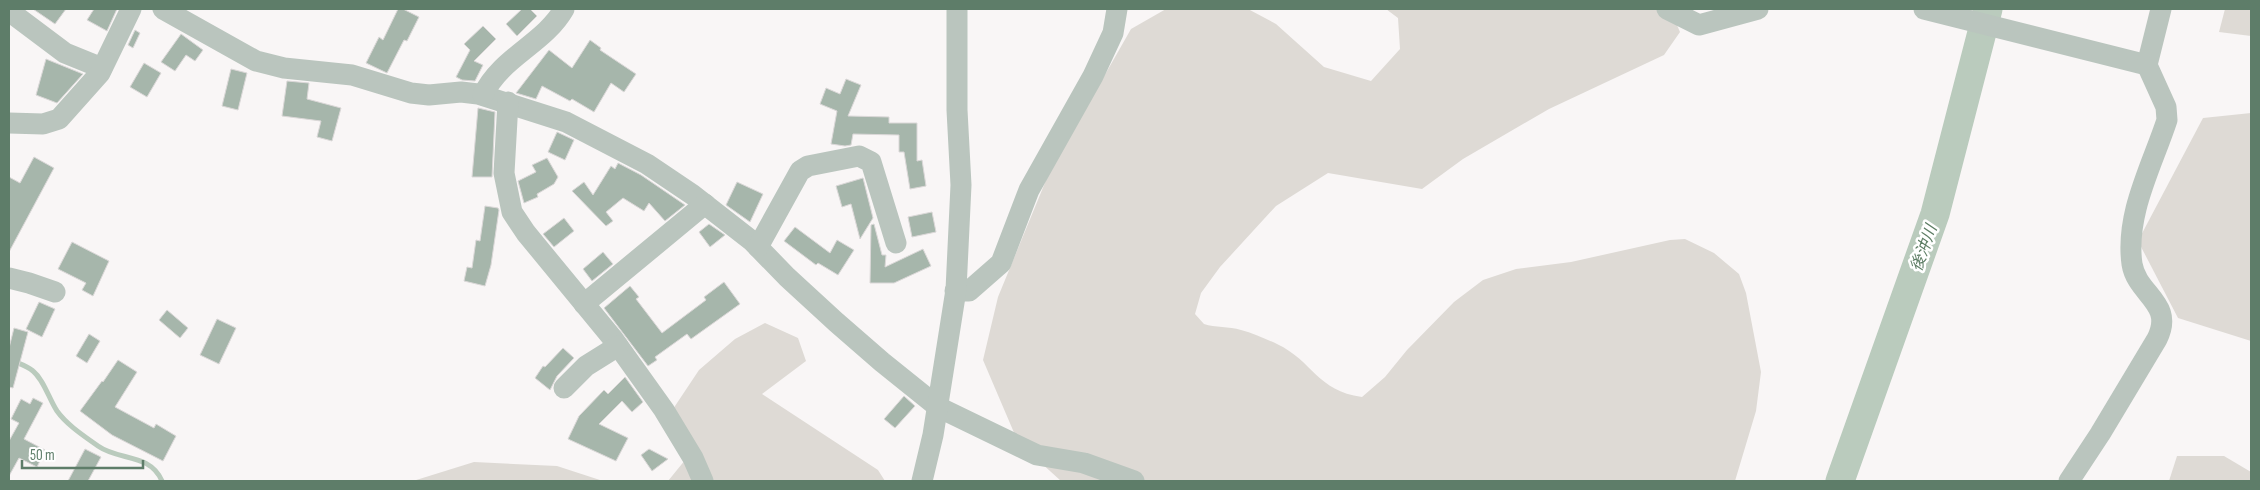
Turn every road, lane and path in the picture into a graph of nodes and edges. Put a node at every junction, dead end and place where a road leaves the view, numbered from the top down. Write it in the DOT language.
graph roads {
  1 [pos="131,9"];
  2 [pos="163,9"];
  3 [pos="564,9"];
  4 [pos="957,9"];
  5 [pos="1117,9"];
  6 [pos="1667,9"];
  7 [pos="1758,9"];
  8 [pos="1924,9"];
  9 [pos="2161,9"];
  10 [pos="9,11"];
  11 [pos="2147,65"];
  12 [pos="102,68"];
  13 [pos="483,95"];
  14 [pos="508,102"];
  15 [pos="9,123"];
  16 [pos="705,204"];
  17 [pos="896,243"];
  18 [pos="758,247"];
  19 [pos="9,278"];
  20 [pos="956,291"];
  21 [pos="54,292"];
  22 [pos="584,304"];
  23 [pos="618,346"];
  24 [pos="564,388"];
  25 [pos="938,407"];
  26 [pos="703,481"];
  27 [pos="922,481"];
  28 [pos="1134,481"];
  29 [pos="2069,481"];
  1 -- 12 [label="street"];
  2 -- 13 [label="street"];
  3 -- 13 [label="street"];
  4 -- 20 [label="street"];
  5 -- 20 [label="street"];
  6 -- 7 [label="street"];
  8 -- 11 [label="street"];
  9 -- 11 [label="street"];
  10 -- 12 [label="street"];
  11 -- 29 [label="street"];
  12 -- 15 [label="street"];
  13 -- 14 [label="street"];
  14 -- 16 [label="street"];
  14 -- 22 [label="street"];
  16 -- 18 [label="street"];
  16 -- 22 [label="street"];
  17 -- 18 [label="street"];
  18 -- 25 [label="street"];
  19 -- 21 [label="street"];
  20 -- 25 [label="street"];
  22 -- 23 [label="street"];
  23 -- 24 [label="street"];
  23 -- 26 [label="street"];
  25 -- 27 [label="street"];
  25 -- 28 [label="street"];
}
